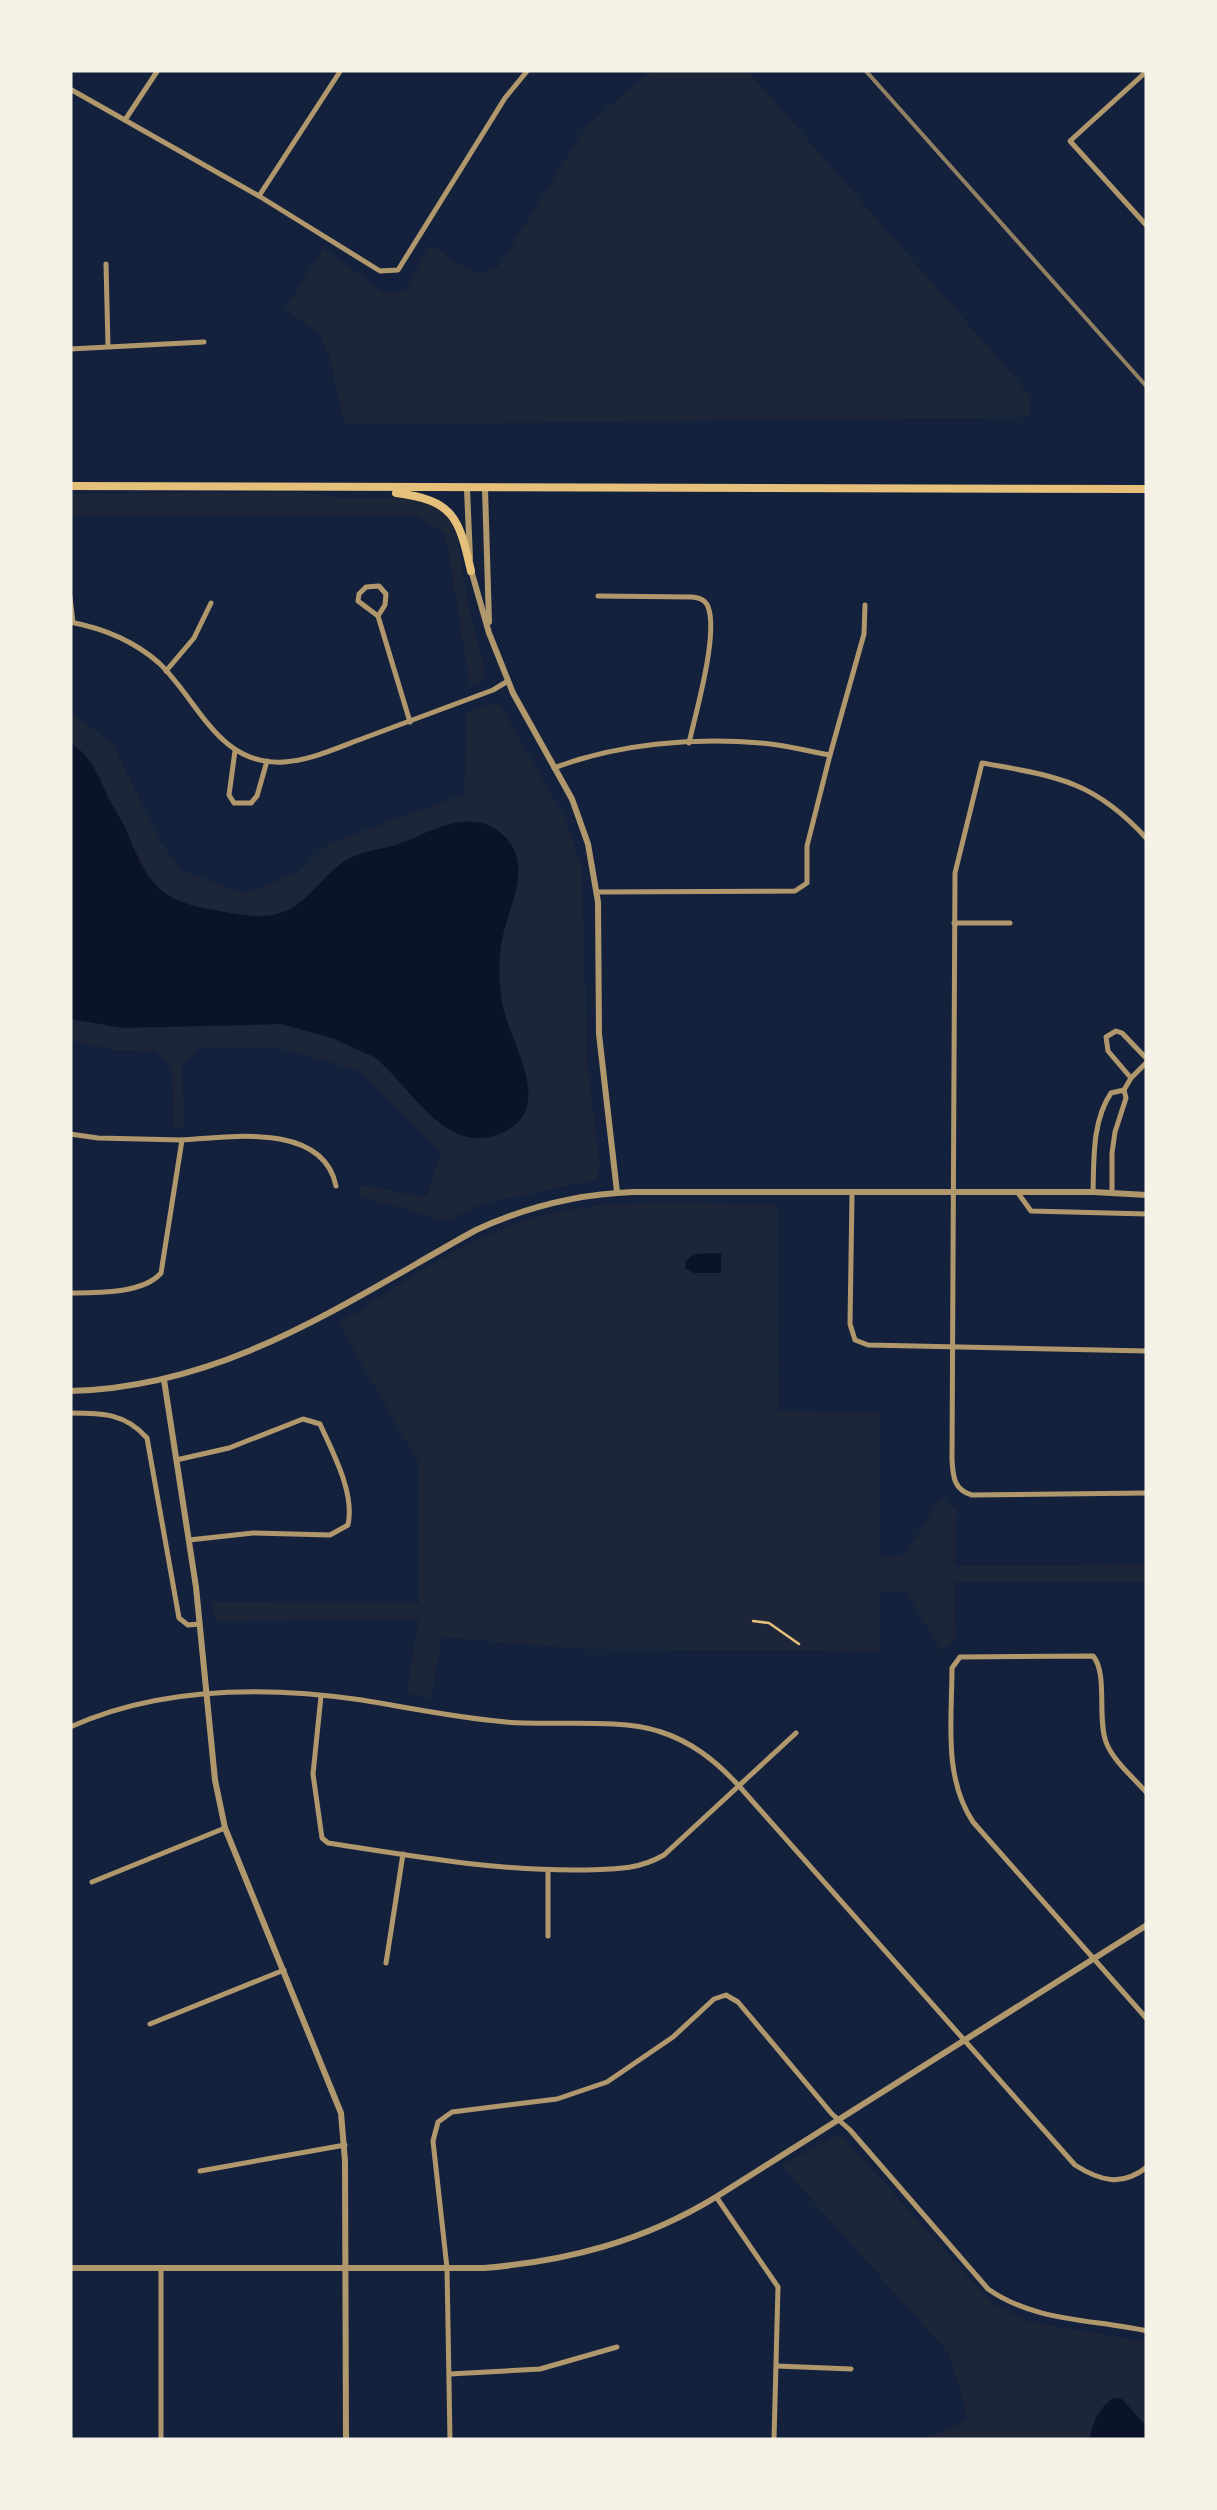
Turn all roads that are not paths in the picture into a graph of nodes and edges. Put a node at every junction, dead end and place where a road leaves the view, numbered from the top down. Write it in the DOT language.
graph roads {
  1 [pos="158,70"];
  2 [pos="341,70"];
  3 [pos="528,70"];
  4 [pos="1147,71"];
  5 [pos="70,89"];
  6 [pos="125,120"];
  7 [pos="260,196"];
  8 [pos="1147,226"];
  9 [pos="106,264"];
  10 [pos="204,342"];
  11 [pos="108,347"];
  12 [pos="70,349"];
  13 [pos="70,486"];
  14 [pos="362,488"];
  15 [pos="467,489"];
  16 [pos="486,489"];
  17 [pos="1147,489"];
  18 [pos="471,571"];
  19 [pos="70,596"];
  20 [pos="598,596"];
  21 [pos="211,603"];
  22 [pos="865,604"];
  23 [pos="378,616"];
  24 [pos="72,622"];
  25 [pos="489,634"];
  26 [pos="166,670"];
  27 [pos="508,681"];
  28 [pos="410,722"];
  29 [pos="689,743"];
  30 [pos="236,752"];
  31 [pos="830,756"];
  32 [pos="268,760"];
  33 [pos="554,768"];
  34 [pos="1147,839"];
  35 [pos="597,892"];
  36 [pos="954,922"];
  37 [pos="1010,923"];
  38 [pos="1147,1061"];
  39 [pos="1130,1078"];
  40 [pos="1124,1090"];
  41 [pos="70,1134"];
  42 [pos="182,1140"];
  43 [pos="336,1186"];
  44 [pos="617,1192"];
  45 [pos="956,1192"];
  46 [pos="1094,1192"];
  47 [pos="1018,1193"];
  48 [pos="1112,1193"];
  49 [pos="852,1194"];
  50 [pos="1147,1196"];
  51 [pos="1147,1214"];
  52 [pos="70,1293"];
  53 [pos="955,1348"];
  54 [pos="1147,1350"];
  55 [pos="164,1380"];
  56 [pos="70,1391"];
  57 [pos="70,1413"];
  58 [pos="176,1460"];
  59 [pos="1147,1493"];
  60 [pos="189,1540"];
  61 [pos="200,1624"];
  62 [pos="205,1693"];
  63 [pos="321,1696"];
  64 [pos="70,1728"];
  65 [pos="796,1733"];
  66 [pos="739,1786"];
  67 [pos="1147,1792"];
  68 [pos="226,1828"];
  69 [pos="404,1854"];
  70 [pos="548,1871"];
  71 [pos="92,1882"];
  72 [pos="1147,1925"];
  73 [pos="548,1936"];
  74 [pos="1093,1960"];
  75 [pos="386,1962"];
  76 [pos="284,1970"];
  77 [pos="1147,2019"];
  78 [pos="150,2024"];
  79 [pos="965,2041"];
  80 [pos="840,2121"];
  81 [pos="345,2145"];
  82 [pos="1147,2167"];
  83 [pos="200,2170"];
  84 [pos="716,2198"];
  85 [pos="70,2268"];
  86 [pos="161,2268"];
  87 [pos="448,2268"];
  88 [pos="346,2270"];
  89 [pos="1147,2331"];
  90 [pos="617,2347"];
  91 [pos="776,2366"];
  92 [pos="851,2370"];
  93 [pos="450,2374"];
  94 [pos="161,2440"];
  95 [pos="346,2440"];
  96 [pos="450,2440"];
  97 [pos="774,2440"];
  1 -- 6 [label="street"];
  2 -- 7 [label="street"];
  3 -- 7 [label="street"];
  4 -- 8 [label="street"];
  5 -- 6 [label="street"];
  6 -- 7 [label="street"];
  9 -- 11 [label="street"];
  10 -- 11 [label="street"];
  11 -- 12 [label="street"];
  13 -- 14 [label="main road"];
  14 -- 15 [label="main road"];
  14 -- 18 [label="main road"];
  15 -- 16 [label="main road"];
  15 -- 18 [label="street"];
  16 -- 17 [label="main road"];
  16 -- 25 [label="street"];
  18 -- 25 [label="street"];
  19 -- 24 [label="street"];
  20 -- 29 [label="street"];
  21 -- 26 [label="street"];
  22 -- 31 [label="street"];
  23 -- 23 [label="street"];
  23 -- 28 [label="street"];
  24 -- 26 [label="street"];
  25 -- 27 [label="street"];
  26 -- 30 [label="street"];
  27 -- 28 [label="street"];
  27 -- 33 [label="street"];
  28 -- 32 [label="street"];
  29 -- 31 [label="street"];
  29 -- 33 [label="street"];
  30 -- 32 [label="street"];
  30 -- 32 [label="street"];
  31 -- 35 [label="street"];
  33 -- 35 [label="street"];
  34 -- 36 [label="street"];
  35 -- 44 [label="street"];
  36 -- 37 [label="street"];
  36 -- 45 [label="street"];
  38 -- 39 [label="street"];
  38 -- 39 [label="street"];
  39 -- 40 [label="street"];
  40 -- 46 [label="street"];
  40 -- 48 [label="street"];
  41 -- 42 [label="street"];
  42 -- 43 [label="street"];
  42 -- 52 [label="street"];
  44 -- 49 [label="street"];
  44 -- 55 [label="street"];
  45 -- 47 [label="street"];
  45 -- 49 [label="street"];
  45 -- 53 [label="street"];
  46 -- 47 [label="street"];
  46 -- 48 [label="street"];
  47 -- 51 [label="street"];
  48 -- 50 [label="street"];
  49 -- 53 [label="street"];
  53 -- 54 [label="street"];
  53 -- 59 [label="street"];
  55 -- 56 [label="street"];
  55 -- 58 [label="street"];
  57 -- 61 [label="street"];
  58 -- 60 [label="street"];
  58 -- 60 [label="street"];
  60 -- 61 [label="street"];
  61 -- 62 [label="street"];
  62 -- 63 [label="street"];
  62 -- 64 [label="street"];
  62 -- 68 [label="street"];
  63 -- 66 [label="street"];
  63 -- 69 [label="street"];
  65 -- 66 [label="street"];
  66 -- 70 [label="street"];
  66 -- 79 [label="street"];
  67 -- 74 [label="street"];
  68 -- 71 [label="street"];
  68 -- 76 [label="street"];
  69 -- 70 [label="street"];
  69 -- 75 [label="street"];
  70 -- 73 [label="street"];
  72 -- 74 [label="street"];
  74 -- 77 [label="street"];
  74 -- 79 [label="street"];
  76 -- 78 [label="street"];
  76 -- 81 [label="street"];
  79 -- 80 [label="street"];
  79 -- 82 [label="street"];
  80 -- 84 [label="street"];
  80 -- 87 [label="street"];
  80 -- 89 [label="street"];
  81 -- 83 [label="street"];
  81 -- 88 [label="street"];
  84 -- 87 [label="street"];
  84 -- 91 [label="street"];
  85 -- 86 [label="street"];
  86 -- 88 [label="street"];
  86 -- 94 [label="street"];
  87 -- 88 [label="street"];
  87 -- 93 [label="street"];
  88 -- 95 [label="street"];
  90 -- 93 [label="street"];
  91 -- 92 [label="street"];
  91 -- 97 [label="street"];
  93 -- 96 [label="street"];
}
